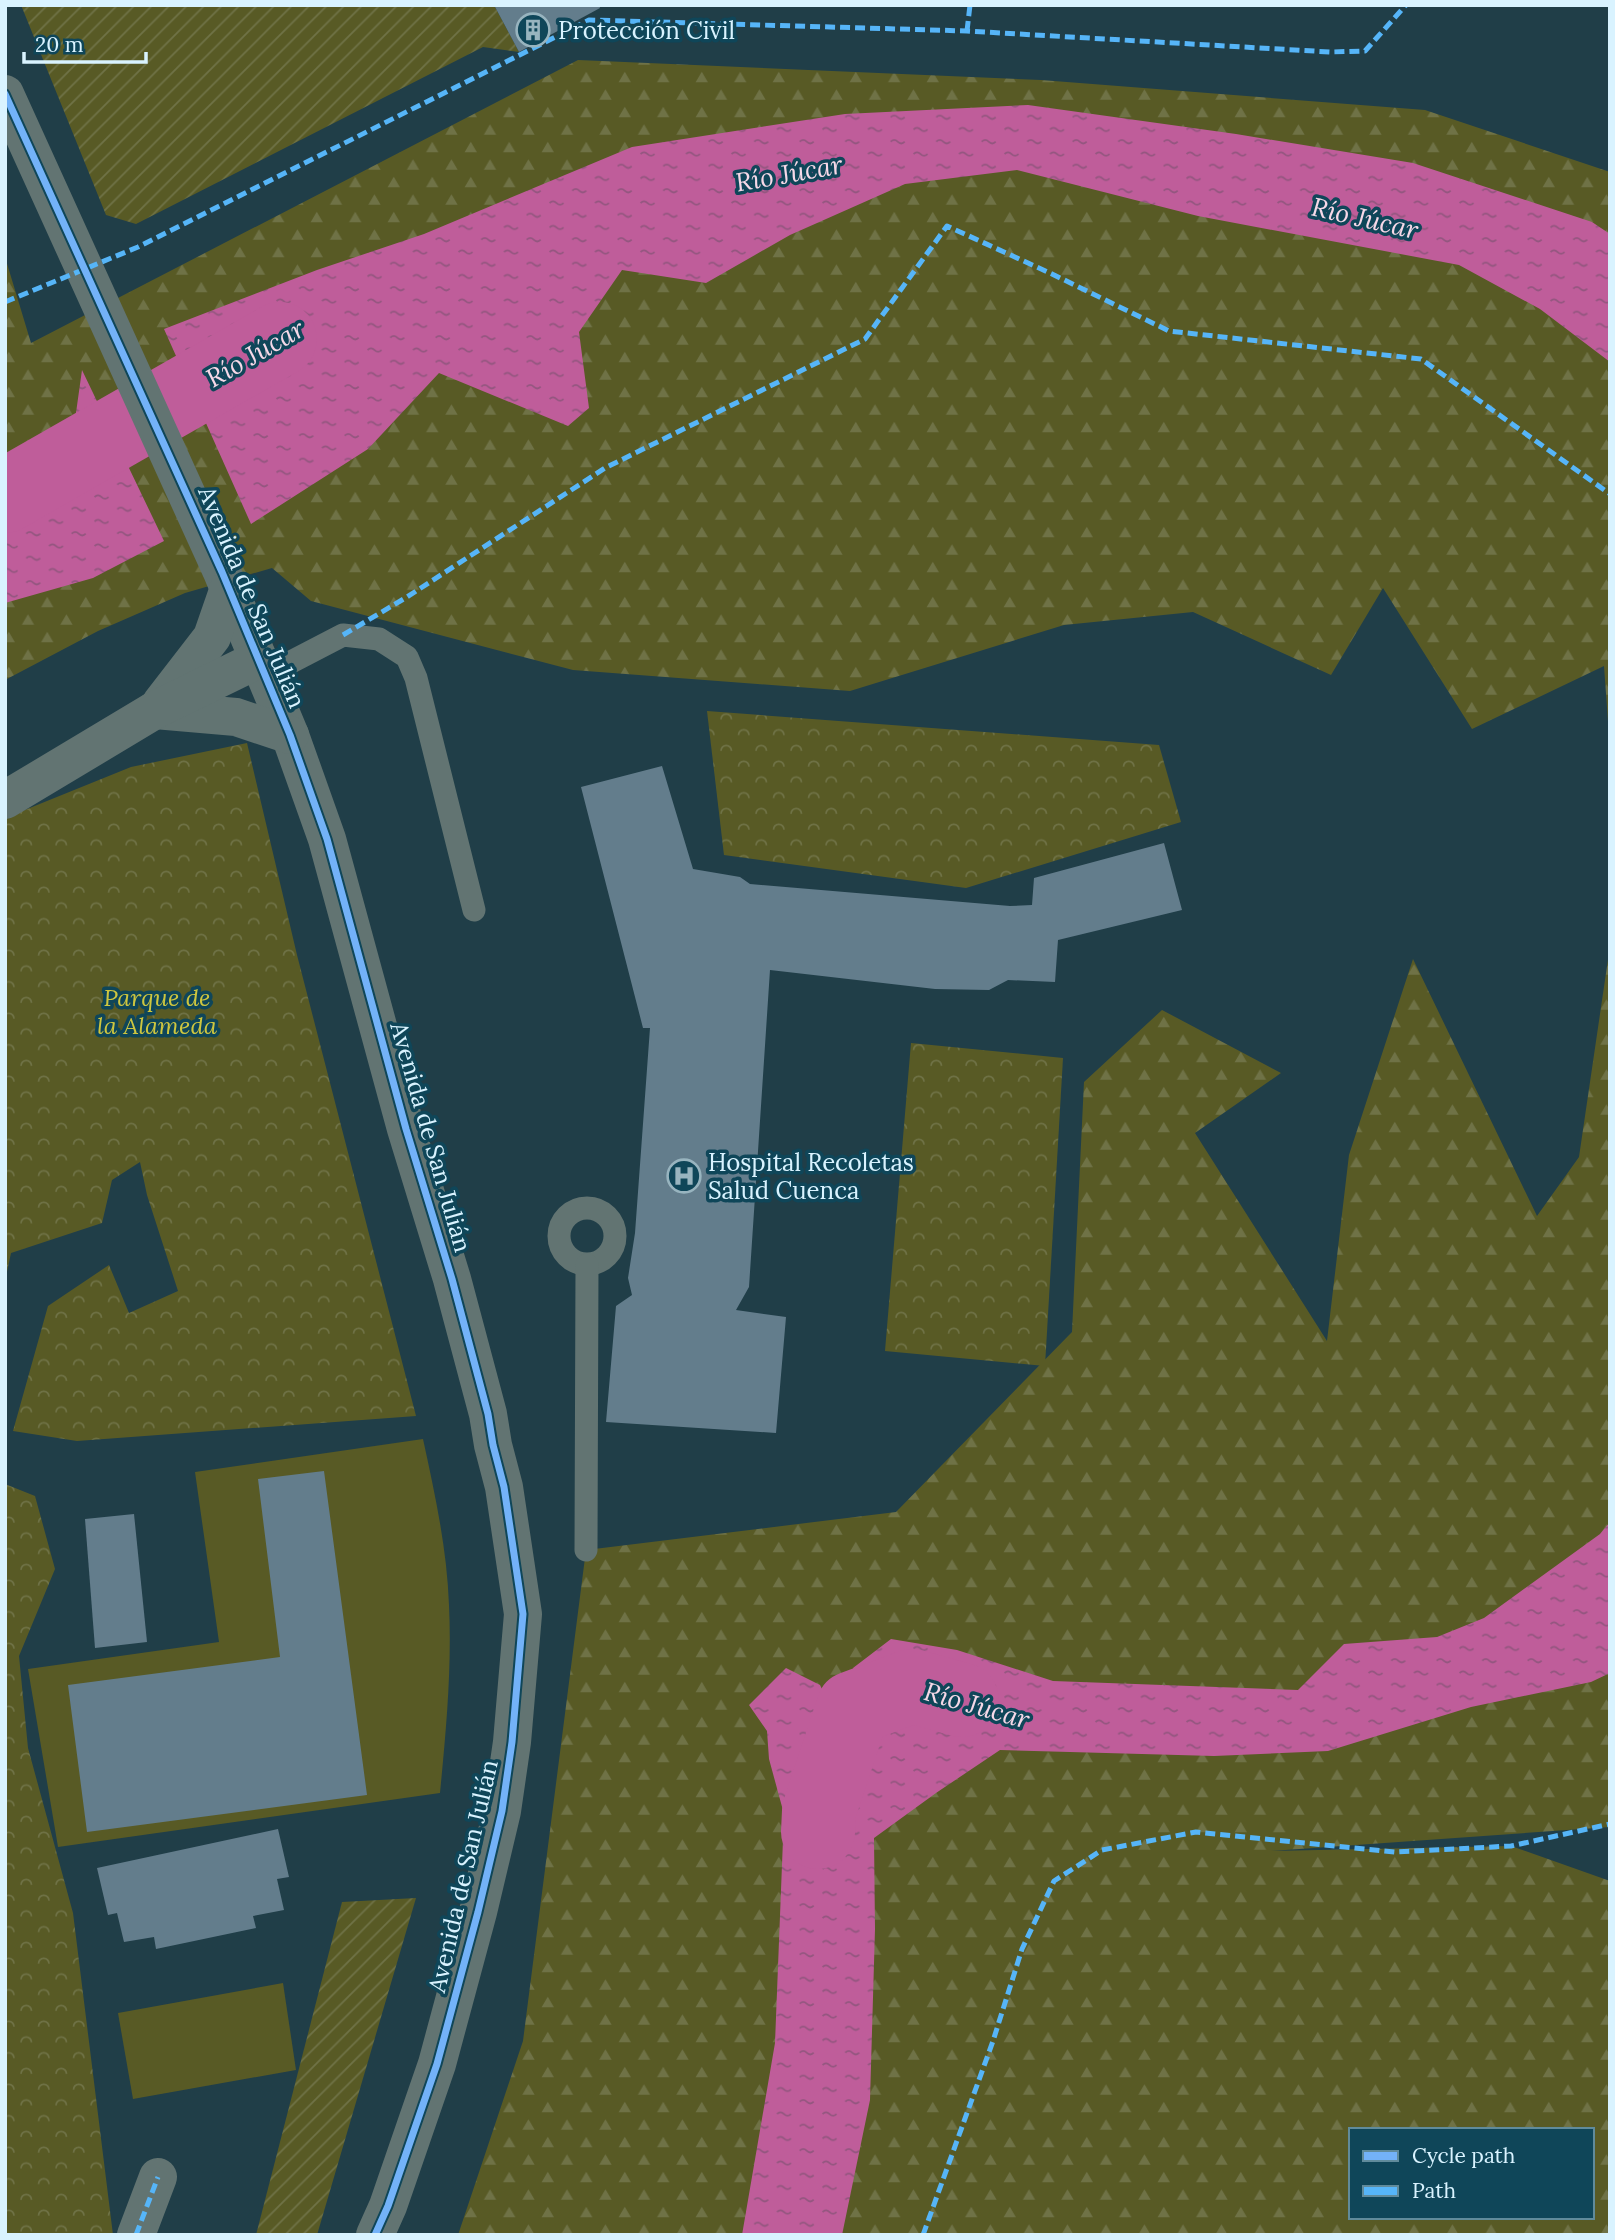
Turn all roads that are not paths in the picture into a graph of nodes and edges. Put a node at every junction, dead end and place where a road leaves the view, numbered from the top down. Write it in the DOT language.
graph roads {
  1 [pos="5,94"];
  2 [pos="229,588"];
  3 [pos="262,667"];
  4 [pos="155,710"];
  5 [pos="290,735"];
  6 [pos="5,800"];
  7 [pos="474,910"];
  8 [pos="587,1265"];
  9 [pos="586,1550"];
  10 [pos="158,2177"];
  11 [pos="136,2235"];
  12 [pos="375,2235"];
  1 -- 2 [label="street, Avenida de San Julián"];
  2 -- 3 [label="street, Avenida de San Julián"];
  2 -- 4 [label="street"];
  3 -- 4 [label="street"];
  3 -- 5 [label="street, Avenida de San Julián"];
  3 -- 7 [label="lane"];
  4 -- 5 [label="street"];
  4 -- 6 [label="street"];
  5 -- 12 [label="street, Avenida de San Julián"];
  8 -- 9 [label="lane"];
  10 -- 11 [label="street"];
}
